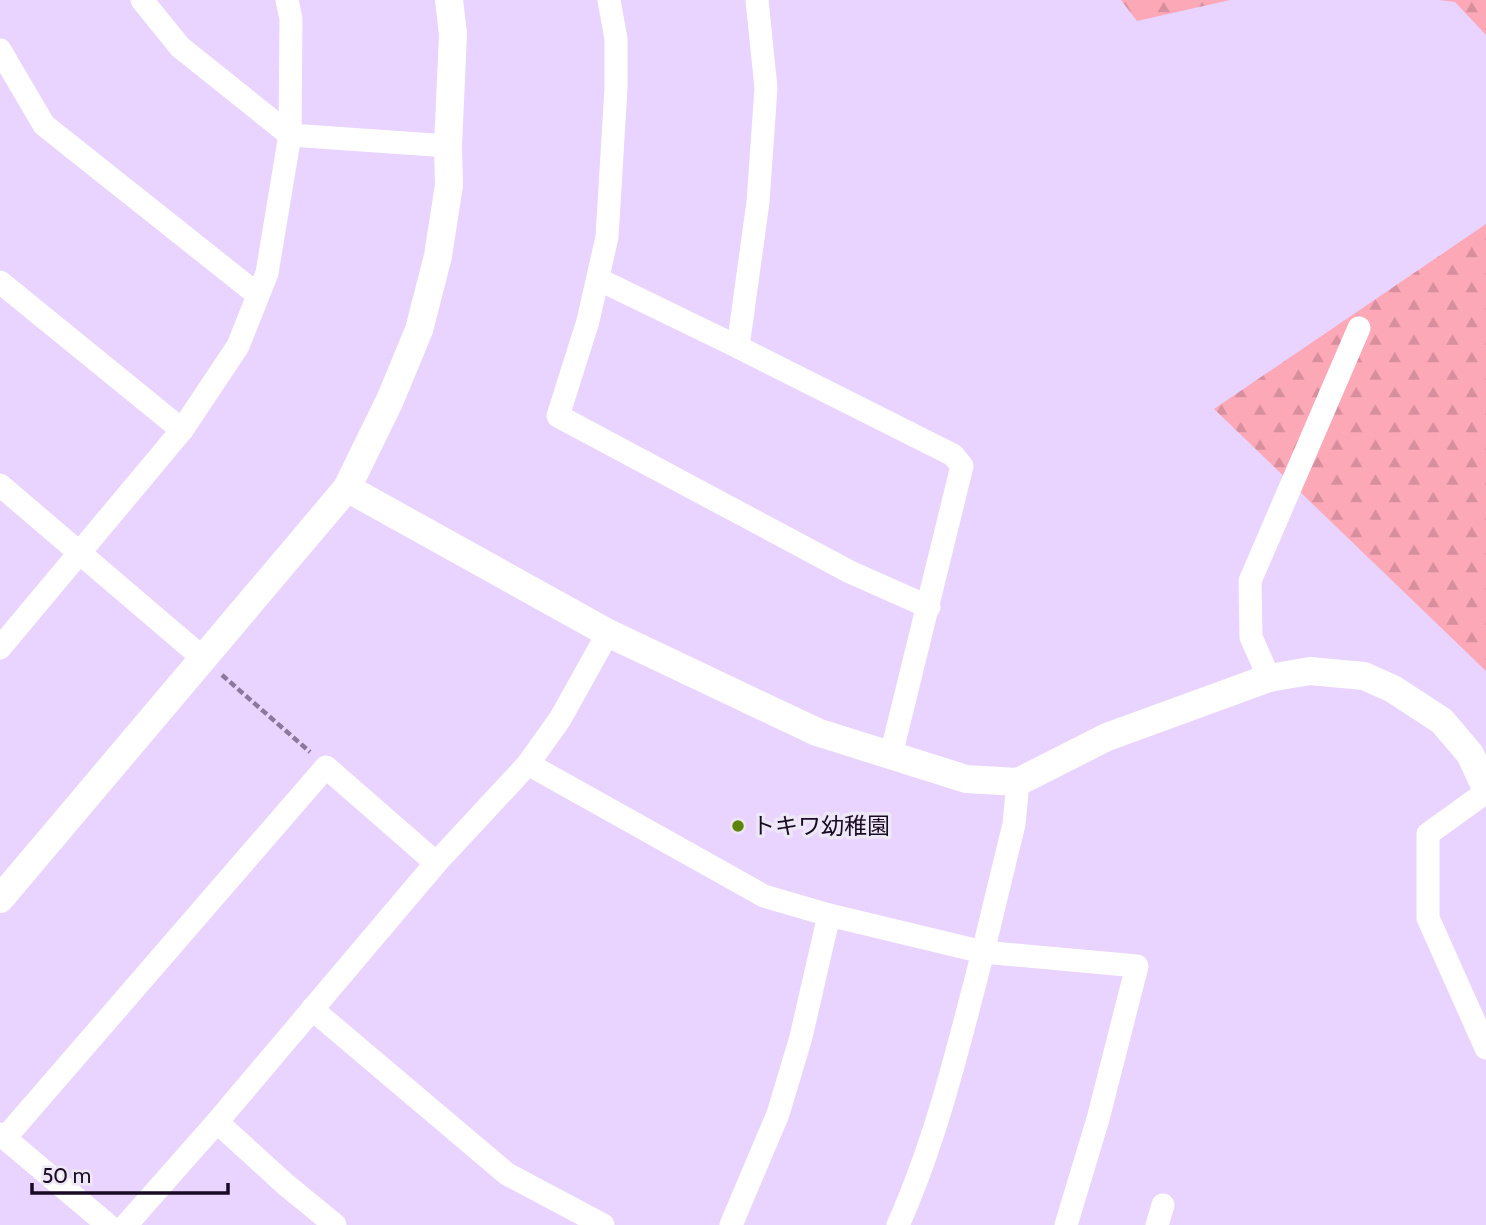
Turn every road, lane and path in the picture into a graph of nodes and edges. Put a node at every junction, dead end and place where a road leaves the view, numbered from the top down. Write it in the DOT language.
graph roads {
  1 [pos="142,0"];
  2 [pos="287,0"];
  3 [pos="449,0"];
  4 [pos="609,0"];
  5 [pos="757,0"];
  6 [pos="0,50"];
  7 [pos="290,135"];
  8 [pos="448,146"];
  9 [pos="598,278"];
  10 [pos="0,282"];
  11 [pos="258,295"];
  12 [pos="1359,328"];
  13 [pos="738,347"];
  14 [pos="182,430"];
  15 [pos="0,485"];
  16 [pos="347,488"];
  17 [pos="78,552"];
  18 [pos="929,607"];
  19 [pos="608,632"];
  20 [pos="0,648"];
  21 [pos="204,659"];
  22 [pos="1269,678"];
  23 [pos="891,755"];
  24 [pos="528,764"];
  25 [pos="326,767"];
  26 [pos="1018,782"];
  27 [pos="1486,790"];
  28 [pos="436,863"];
  29 [pos="0,899"];
  30 [pos="829,915"];
  31 [pos="983,952"];
  32 [pos="312,1009"];
  33 [pos="1486,1048"];
  34 [pos="218,1122"];
  35 [pos="2,1136"];
  36 [pos="108,1225"];
  37 [pos="126,1225"];
  38 [pos="335,1225"];
  39 [pos="603,1225"];
  40 [pos="731,1225"];
  41 [pos="898,1225"];
  42 [pos="1066,1225"];
  1 -- 7 [label="street"];
  2 -- 7 [label="street"];
  3 -- 8 [label="street"];
  4 -- 9 [label="street"];
  5 -- 13 [label="street"];
  6 -- 11 [label="street"];
  7 -- 8 [label="street"];
  7 -- 11 [label="street"];
  8 -- 16 [label="street"];
  9 -- 13 [label="street"];
  9 -- 18 [label="street"];
  10 -- 14 [label="street"];
  11 -- 14 [label="street"];
  12 -- 22 [label="street"];
  13 -- 18 [label="street"];
  14 -- 17 [label="street"];
  15 -- 17 [label="street"];
  16 -- 19 [label="street"];
  16 -- 21 [label="street"];
  17 -- 20 [label="street"];
  17 -- 21 [label="street"];
  18 -- 23 [label="street"];
  19 -- 23 [label="street"];
  19 -- 24 [label="street"];
  21 -- 25 [label="path"];
  21 -- 29 [label="street"];
  22 -- 26 [label="street"];
  22 -- 27 [label="street"];
  23 -- 26 [label="street"];
  24 -- 28 [label="street"];
  24 -- 30 [label="street"];
  25 -- 28 [label="street"];
  25 -- 35 [label="street"];
  26 -- 31 [label="street"];
  27 -- 33 [label="street"];
  28 -- 32 [label="street"];
  30 -- 31 [label="street"];
  30 -- 40 [label="street"];
  31 -- 41 [label="street"];
  31 -- 42 [label="street"];
  32 -- 34 [label="street"];
  32 -- 39 [label="street"];
  34 -- 37 [label="street"];
  34 -- 38 [label="street"];
  35 -- 36 [label="street"];
}
